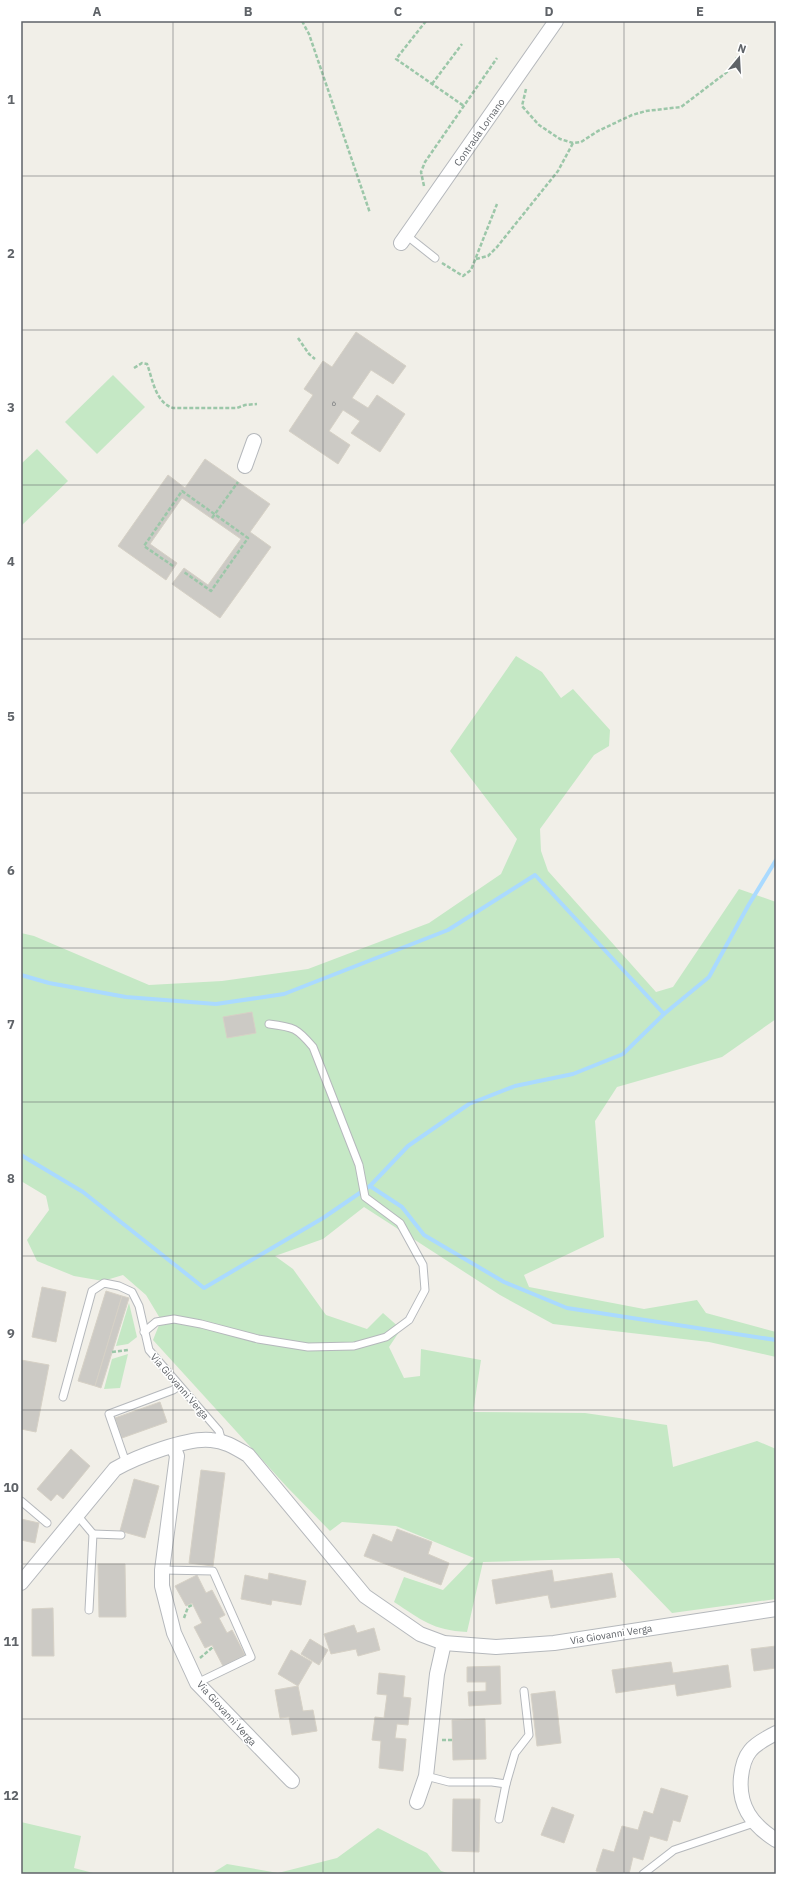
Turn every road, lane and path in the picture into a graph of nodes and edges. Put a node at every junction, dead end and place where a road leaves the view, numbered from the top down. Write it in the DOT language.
graph roads {
  1 [pos="302,21"];
  2 [pos="426,21"];
  3 [pos="556,21"];
  4 [pos="462,44"];
  5 [pos="737,57"];
  6 [pos="497,58"];
  7 [pos="432,84"];
  8 [pos="527,88"];
  9 [pos="464,106"];
  10 [pos="572,143"];
  11 [pos="432,198"];
  12 [pos="497,204"];
  13 [pos="370,213"];
  14 [pos="404,239"];
  15 [pos="435,258"];
  16 [pos="476,259"];
  17 [pos="298,338"];
  18 [pos="315,359"];
  19 [pos="134,368"];
  20 [pos="257,404"];
  21 [pos="254,441"];
  22 [pos="245,466"];
  23 [pos="238,482"];
  24 [pos="215,515"];
  25 [pos="212,518"];
  26 [pos="173,566"];
  27 [pos="184,572"];
  28 [pos="270,1024"];
  29 [pos="144,1332"];
  30 [pos="128,1350"];
  31 [pos="112,1352"];
  32 [pos="179,1386"];
  33 [pos="63,1397"];
  34 [pos="222,1442"];
  35 [pos="173,1446"];
  36 [pos="126,1463"];
  37 [pos="21,1501"];
  38 [pos="77,1515"];
  39 [pos="47,1523"];
  40 [pos="92,1534"];
  41 [pos="121,1535"];
  42 [pos="162,1570"];
  43 [pos="21,1583"];
  44 [pos="192,1605"];
  45 [pos="776,1609"];
  46 [pos="89,1610"];
  47 [pos="181,1620"];
  48 [pos="444,1643"];
  49 [pos="213,1647"];
  50 [pos="198,1659"];
  51 [pos="197,1682"];
  52 [pos="524,1691"];
  53 [pos="776,1734"];
  54 [pos="442,1738"];
  55 [pos="452,1740"];
  56 [pos="426,1776"];
  57 [pos="292,1781"];
  58 [pos="506,1784"];
  59 [pos="417,1802"];
  60 [pos="499,1818"];
  61 [pos="754,1824"];
  62 [pos="773,1836"];
  63 [pos="643,1874"];
  1 -- 13 [label="path"];
  2 -- 7 [label="path"];
  3 -- 11 [label="street, Contrada Lornano"];
  4 -- 7 [label="path"];
  5 -- 10 [label="path"];
  6 -- 9 [label="path"];
  7 -- 9 [label="path"];
  8 -- 10 [label="path"];
  9 -- 11 [label="path"];
  10 -- 16 [label="path"];
  11 -- 14 [label="street, Contrada Lornano"];
  12 -- 16 [label="path"];
  14 -- 15 [label="lane"];
  15 -- 16 [label="path"];
  17 -- 18 [label="path"];
  19 -- 20 [label="path"];
  21 -- 22 [label="street"];
  23 -- 24 [label="path"];
  24 -- 25 [label="path"];
  24 -- 26 [label="path"];
  24 -- 27 [label="path"];
  28 -- 29 [label="lane"];
  29 -- 32 [label="lane, Via Giovanni Verga"];
  29 -- 33 [label="lane, Via Giovanni Verga"];
  30 -- 31 [label="path"];
  32 -- 34 [label="lane, Via Giovanni Verga"];
  32 -- 36 [label="lane"];
  34 -- 35 [label="street, Via Giovanni Verga"];
  34 -- 48 [label="street, Via Giovanni Verga"];
  35 -- 36 [label="street, Via Giovanni Verga"];
  35 -- 42 [label="street, Via Giovanni Verga"];
  36 -- 38 [label="street, Via Giovanni Verga"];
  37 -- 39 [label="lane"];
  38 -- 40 [label="lane"];
  38 -- 43 [label="street, Via Giovanni Verga"];
  40 -- 41 [label="lane"];
  40 -- 46 [label="lane"];
  42 -- 51 [label="street, Via Giovanni Verga"];
  42 -- 51 [label="lane"];
  44 -- 47 [label="path"];
  45 -- 48 [label="street, Via Giovanni Verga"];
  48 -- 56 [label="street"];
  49 -- 50 [label="path"];
  51 -- 57 [label="street, Via Giovanni Verga"];
  52 -- 58 [label="lane"];
  53 -- 61 [label="street"];
  54 -- 55 [label="path"];
  56 -- 58 [label="lane"];
  56 -- 59 [label="street"];
  58 -- 60 [label="lane"];
  61 -- 62 [label="street"];
  61 -- 63 [label="lane"];
}
